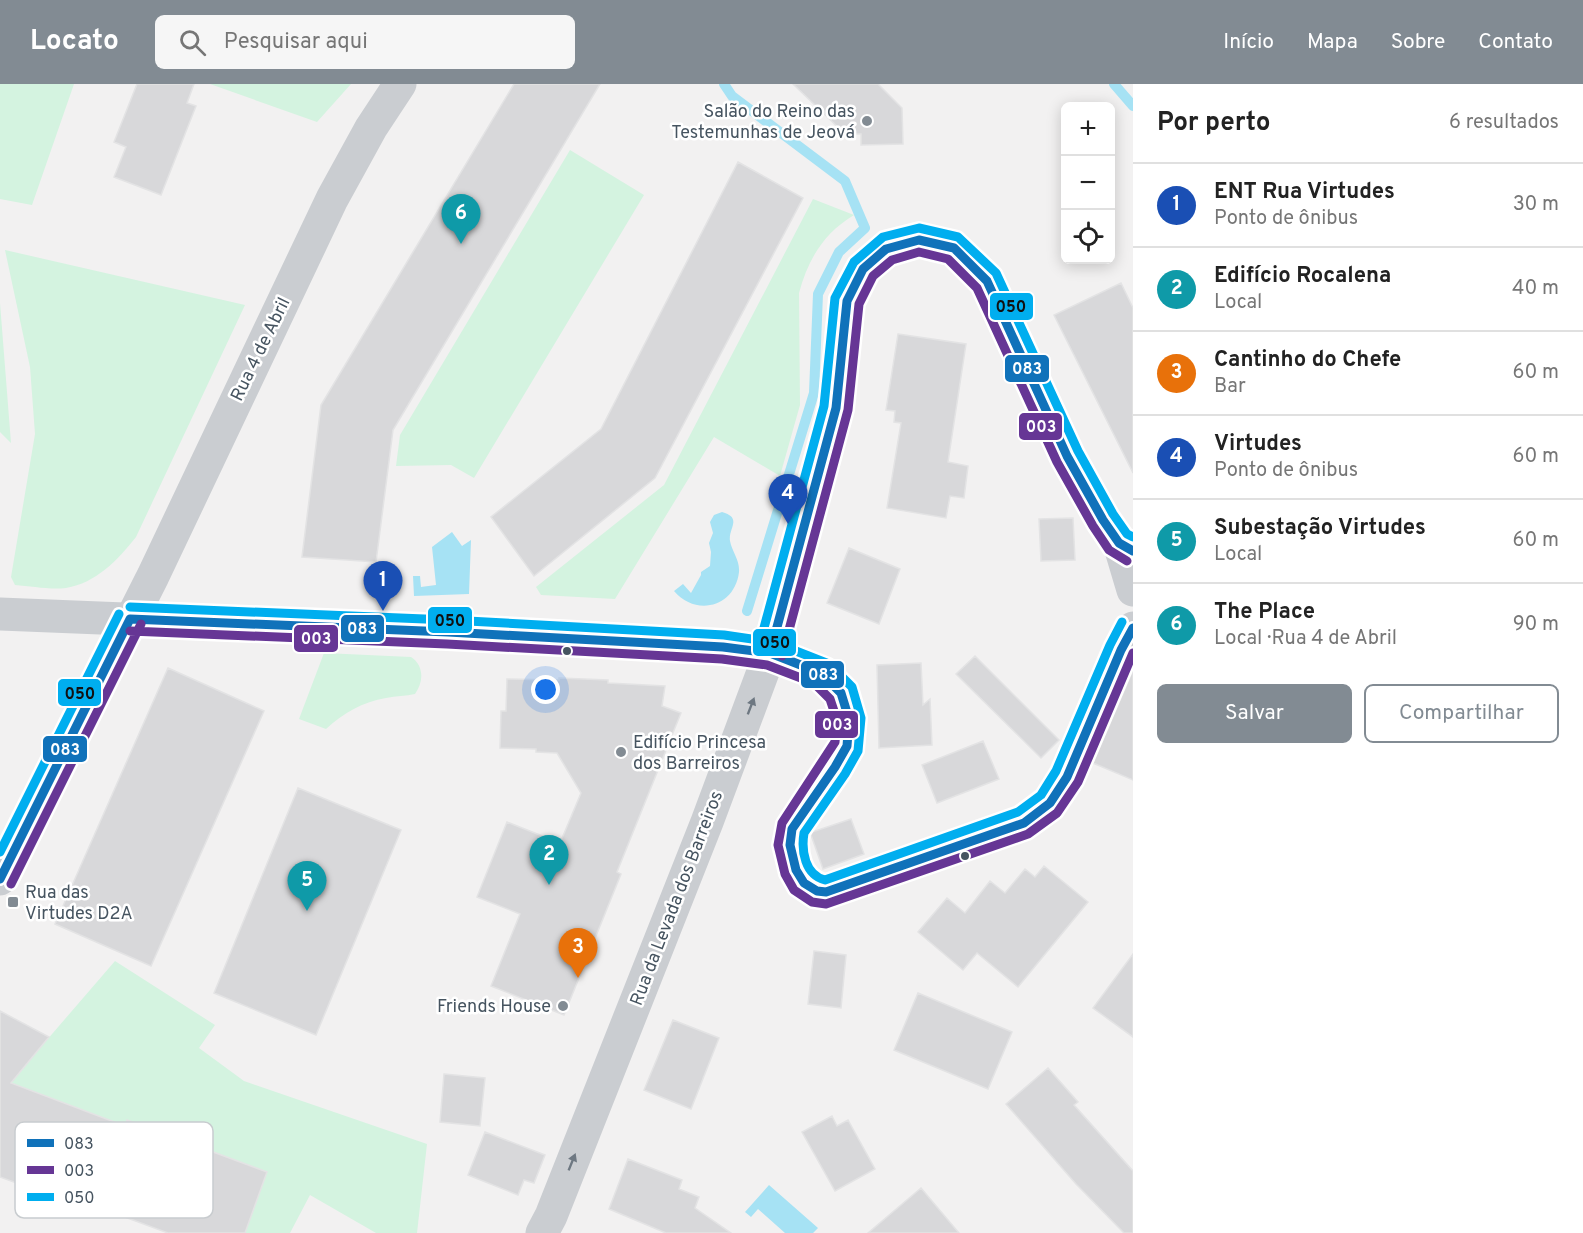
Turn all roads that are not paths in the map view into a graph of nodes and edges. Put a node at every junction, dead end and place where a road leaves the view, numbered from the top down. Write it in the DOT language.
graph roads {
  1 [pos="400,84"];
  2 [pos="1126,547"];
  3 [pos="1133,590"];
  4 [pos="0,614"];
  5 [pos="130,619"];
  6 [pos="1133,628"];
  7 [pos="770,653"];
  8 [pos="0,879"];
  9 [pos="542,1233"];
  1 -- 5 [label="street, Rua 4 de Abril"];
  2 -- 3 [label="street, Rua da Levada dos Barreiros"];
  2 -- 7 [label="street, Rua da Levada dos Barreiros"];
  4 -- 5 [label="street"];
  5 -- 7 [label="street"];
  5 -- 8 [label="street, Rua 4 de Abril"];
  6 -- 7 [label="street"];
  9 -- 7 [label="street, Rua da Levada dos Barreiros, one-way"];
}
